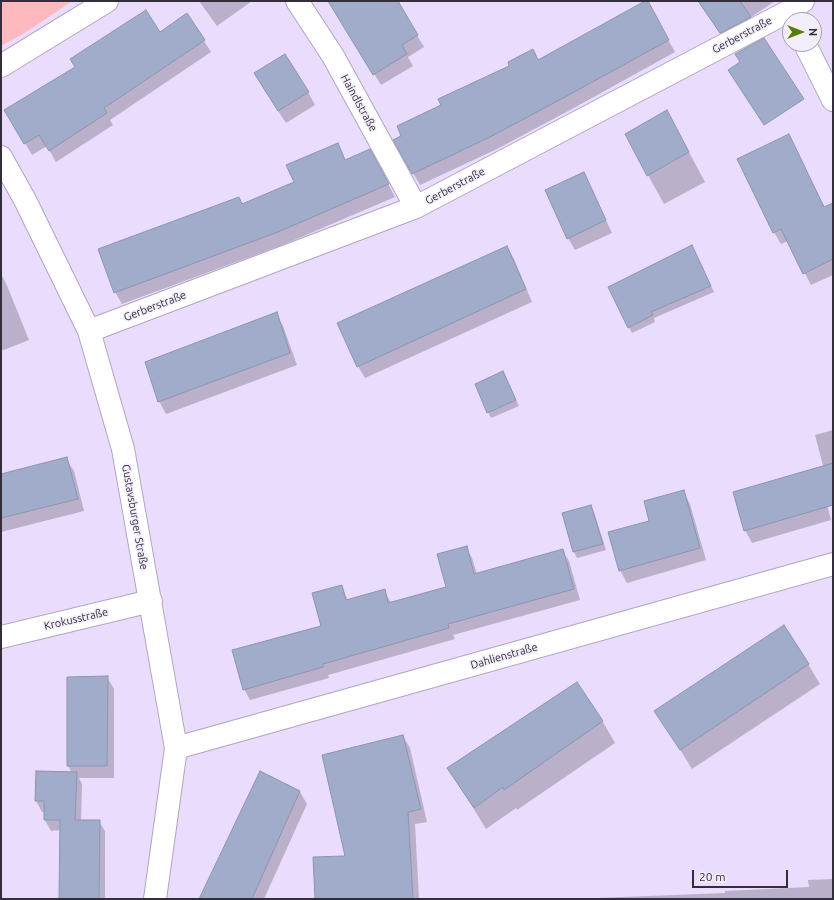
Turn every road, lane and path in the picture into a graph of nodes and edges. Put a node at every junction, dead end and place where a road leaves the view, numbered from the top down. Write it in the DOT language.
graph roads {
  1 [pos="107,1"];
  2 [pos="297,1"];
  3 [pos="795,11"];
  4 [pos="809,52"];
  5 [pos="1,66"];
  6 [pos="833,100"];
  7 [pos="1,157"];
  8 [pos="416,207"];
  9 [pos="89,331"];
  10 [pos="833,564"];
  11 [pos="150,601"];
  12 [pos="1,637"];
  13 [pos="176,748"];
  14 [pos="155,899"];
  1 -- 5 [label="street"];
  2 -- 8 [label="street, Haindlstraße"];
  3 -- 8 [label="street, Gerberstraße"];
  4 -- 6 [label="street"];
  7 -- 9 [label="street, Gustavsburger Straße"];
  8 -- 9 [label="street, Gerberstraße"];
  9 -- 11 [label="street, Gustavsburger Straße"];
  10 -- 13 [label="street, Dahlienstraße"];
  11 -- 12 [label="street, Krokusstraße"];
  11 -- 13 [label="street, Gustavsburger Straße"];
  13 -- 14 [label="street, Gustavsburger Straße"];
}
